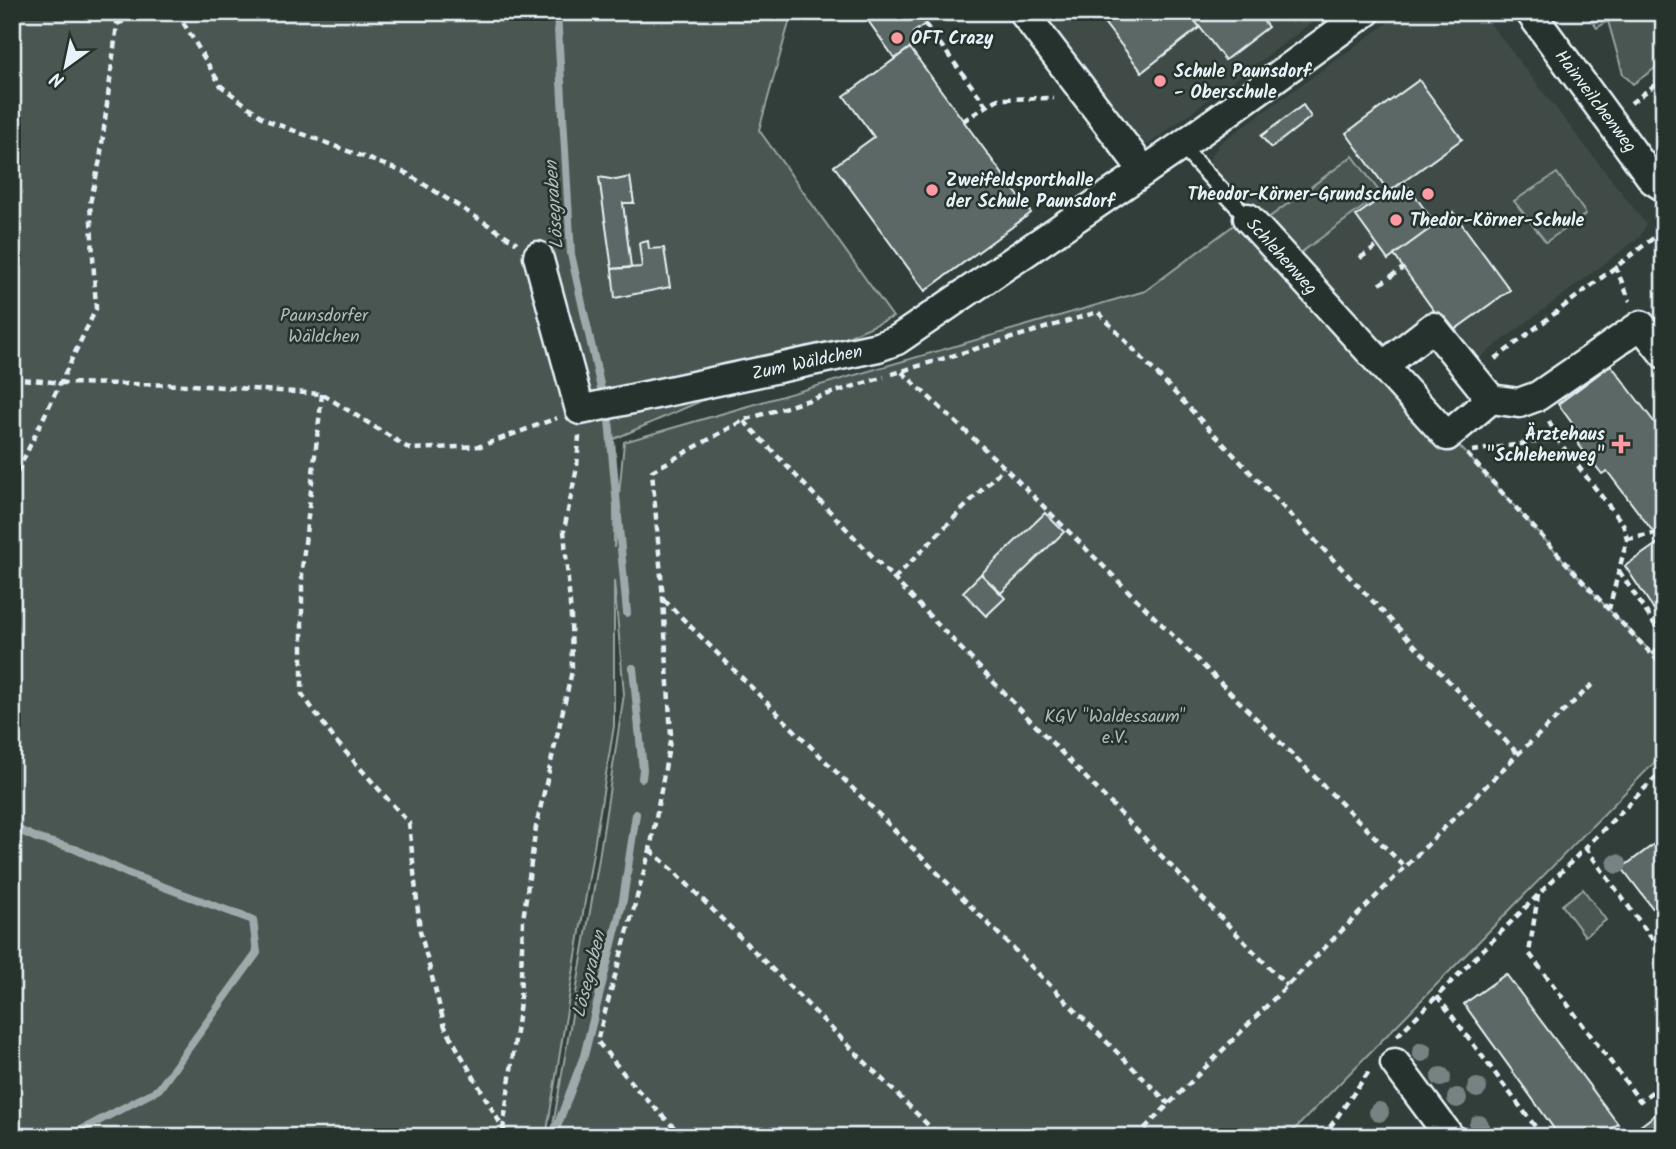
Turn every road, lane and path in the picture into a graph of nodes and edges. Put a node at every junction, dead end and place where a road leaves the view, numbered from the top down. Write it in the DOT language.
graph roads {
  1 [pos="114,12"];
  2 [pos="147,12"];
  3 [pos="177,12"];
  4 [pos="1023,12"];
  5 [pos="1366,12"];
  6 [pos="1530,12"];
  7 [pos="117,24"];
  8 [pos="925,24"];
  9 [pos="1664,78"];
  10 [pos="1088,98"];
  11 [pos="986,105"];
  12 [pos="1610,118"];
  13 [pos="963,121"];
  14 [pos="1181,146"];
  15 [pos="1144,171"];
  16 [pos="1664,187"];
  17 [pos="1248,218"];
  18 [pos="1664,230"];
  19 [pos="1378,246"];
  20 [pos="538,256"];
  21 [pos="1360,258"];
  22 [pos="1615,266"];
  23 [pos="1404,268"];
  24 [pos="1380,284"];
  25 [pos="1641,324"];
  26 [pos="1664,355"];
  27 [pos="1494,360"];
  28 [pos="1383,366"];
  29 [pos="901,371"];
  30 [pos="12,377"];
  31 [pos="62,383"];
  32 [pos="322,394"];
  33 [pos="1491,399"];
  34 [pos="580,410"];
  35 [pos="744,420"];
  36 [pos="1456,444"];
  37 [pos="1004,467"];
  38 [pos="12,483"];
  39 [pos="1664,532"];
  40 [pos="1627,540"];
  41 [pos="1619,571"];
  42 [pos="894,579"];
  43 [pos="663,599"];
  44 [pos="1609,610"];
  45 [pos="1662,633"];
  46 [pos="1654,655"];
  47 [pos="1664,667"];
  48 [pos="1594,683"];
  49 [pos="1518,754"];
  50 [pos="1664,769"];
  51 [pos="1585,847"];
  52 [pos="650,850"];
  53 [pos="1405,867"];
  54 [pos="1538,894"];
  55 [pos="1664,955"];
  56 [pos="1287,986"];
  57 [pos="1437,996"];
  58 [pos="1388,1056"];
  59 [pos="1664,1083"];
  60 [pos="1169,1104"];
  61 [pos="503,1130"];
  62 [pos="508,1137"];
  63 [pos="683,1137"];
  64 [pos="940,1137"];
  65 [pos="1136,1137"];
  66 [pos="1323,1137"];
  67 [pos="1450,1137"];
  68 [pos="1543,1137"];
  1 -- 7 [label="path"];
  2 -- 7 [label="path"];
  3 -- 20 [label="path"];
  4 -- 10 [label="street"];
  5 -- 14 [label="street, Zum Wäldchen"];
  6 -- 12 [label="street, Hainveilchenweg"];
  7 -- 31 [label="path"];
  8 -- 11 [label="path"];
  9 -- 12 [label="path"];
  10 -- 11 [label="path"];
  10 -- 15 [label="street"];
  11 -- 13 [label="path"];
  12 -- 16 [label="street, Hainveilchenweg"];
  14 -- 15 [label="street, Zum Wäldchen"];
  14 -- 17 [label="lane, Schlehenweg"];
  15 -- 34 [label="street, Zum Wäldchen"];
  17 -- 28 [label="street, Schlehenweg"];
  18 -- 22 [label="path"];
  19 -- 21 [label="path"];
  20 -- 34 [label="street"];
  22 -- 25 [label="path"];
  22 -- 27 [label="path"];
  23 -- 24 [label="path"];
  25 -- 26 [label="street"];
  25 -- 33 [label="street"];
  28 -- 33 [label="street"];
  28 -- 36 [label="street, Schlehenweg"];
  29 -- 35 [label="path"];
  29 -- 37 [label="path"];
  29 -- 49 [label="path"];
  30 -- 31 [label="path"];
  31 -- 32 [label="path"];
  31 -- 38 [label="path"];
  32 -- 34 [label="path"];
  32 -- 61 [label="path"];
  33 -- 36 [label="street"];
  34 -- 61 [label="path"];
  35 -- 42 [label="path"];
  35 -- 43 [label="path"];
  36 -- 40 [label="path"];
  36 -- 44 [label="path"];
  37 -- 42 [label="path"];
  37 -- 53 [label="path"];
  39 -- 40 [label="path"];
  40 -- 41 [label="path"];
  41 -- 44 [label="path"];
  41 -- 45 [label="path"];
  42 -- 56 [label="path"];
  43 -- 52 [label="path"];
  43 -- 60 [label="path"];
  44 -- 46 [label="path"];
  45 -- 46 [label="path"];
  46 -- 47 [label="path"];
  48 -- 49 [label="path"];
  49 -- 53 [label="path"];
  50 -- 51 [label="path"];
  51 -- 54 [label="path"];
  51 -- 55 [label="path"];
  52 -- 63 [label="path"];
  52 -- 64 [label="path"];
  53 -- 56 [label="path"];
  54 -- 57 [label="path"];
  54 -- 59 [label="path"];
  56 -- 60 [label="path"];
  57 -- 58 [label="path"];
  57 -- 68 [label="path"];
  58 -- 66 [label="path"];
  58 -- 67 [label="street"];
  60 -- 65 [label="path"];
  61 -- 62 [label="path"];
}
